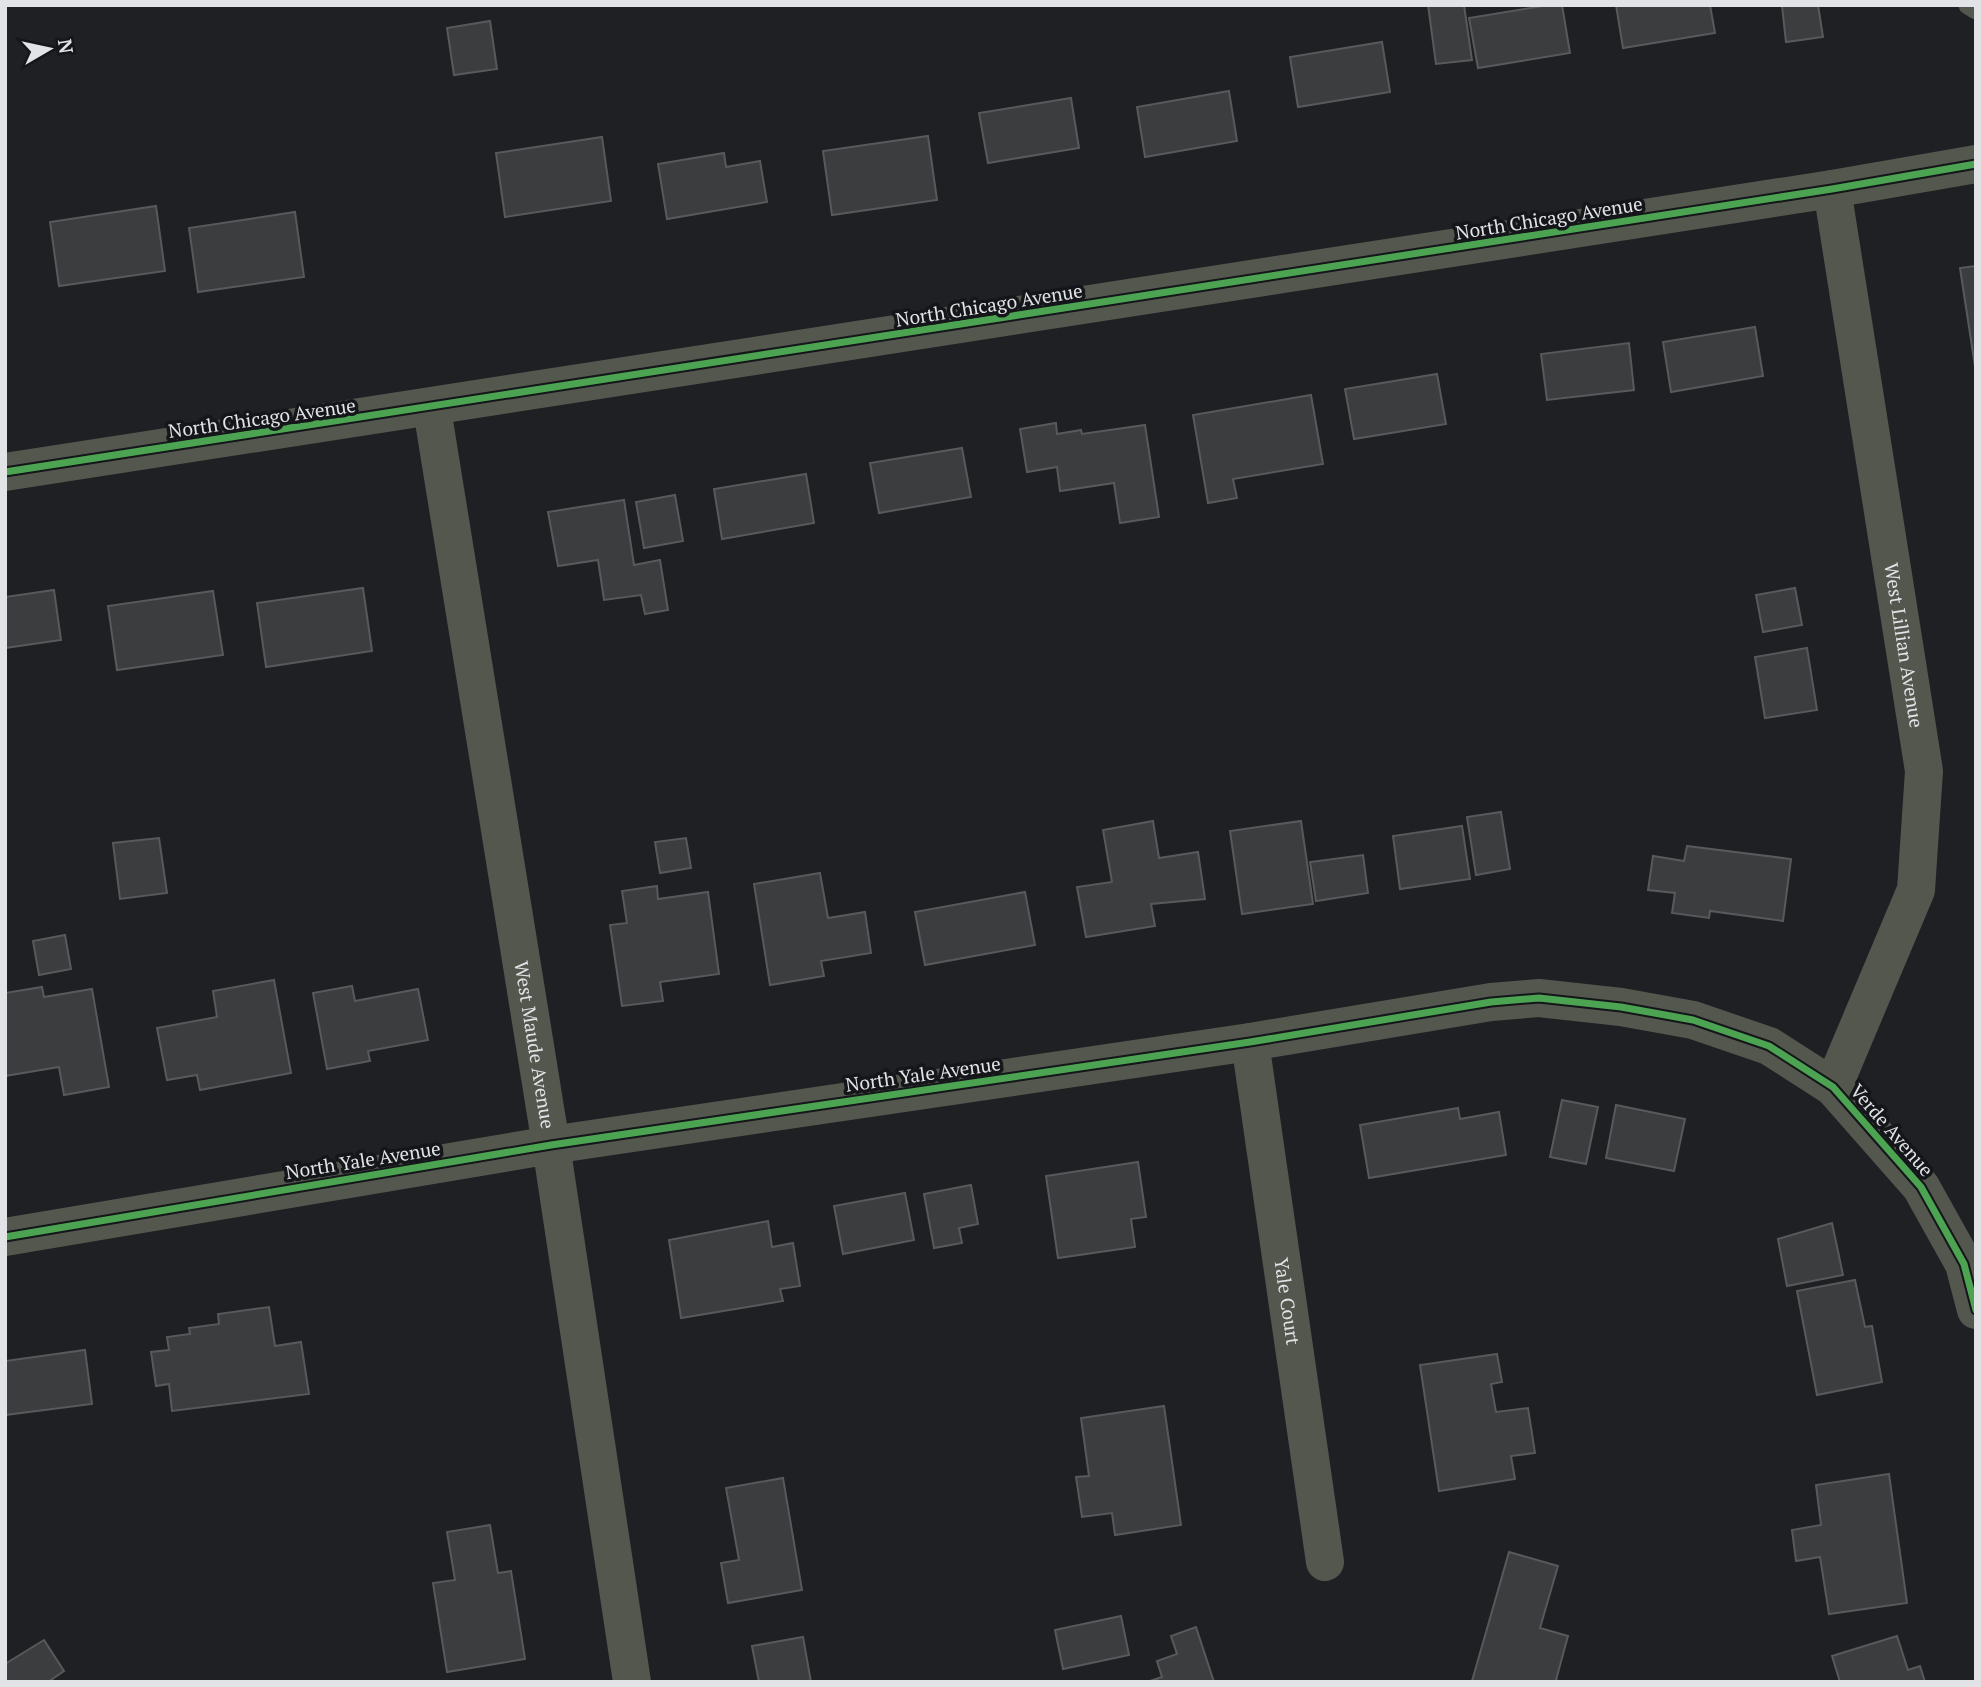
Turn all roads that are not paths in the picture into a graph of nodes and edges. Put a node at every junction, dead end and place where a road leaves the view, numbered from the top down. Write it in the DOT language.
graph roads {
  1 [pos="1968,5"];
  2 [pos="1976,10"];
  3 [pos="1976,164"];
  4 [pos="1832,189"];
  5 [pos="432,408"];
  6 [pos="5,472"];
  7 [pos="1250,1042"];
  8 [pos="1833,1087"];
  9 [pos="551,1145"];
  10 [pos="5,1237"];
  11 [pos="1976,1310"];
  12 [pos="1325,1562"];
  13 [pos="632,1682"];
  1 -- 2 [label="lane"];
  3 -- 4 [label="street, North Chicago Avenue"];
  4 -- 5 [label="street, North Chicago Avenue"];
  4 -- 8 [label="street, West Lillian Avenue"];
  5 -- 6 [label="street, North Chicago Avenue"];
  5 -- 9 [label="street, West Maude Avenue"];
  7 -- 8 [label="street, North Yale Avenue"];
  7 -- 9 [label="street, North Yale Avenue"];
  7 -- 12 [label="street, Yale Court"];
  8 -- 11 [label="street, Verde Avenue"];
  9 -- 10 [label="street, North Yale Avenue"];
  9 -- 13 [label="street, West Maude Avenue"];
}
